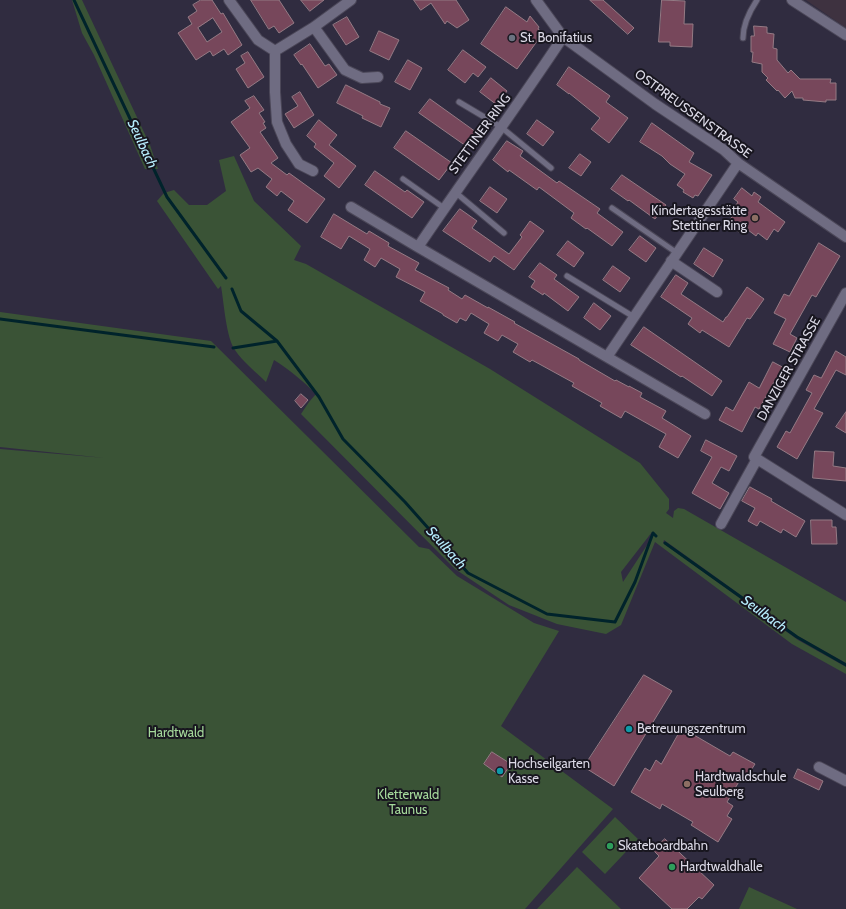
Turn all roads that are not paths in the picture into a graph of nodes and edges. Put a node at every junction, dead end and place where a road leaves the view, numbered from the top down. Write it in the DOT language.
graph roads {
  1 [pos="229,0"];
  2 [pos="536,0"];
  3 [pos="757,0"];
  4 [pos="792,0"];
  5 [pos="348,1"];
  6 [pos="314,27"];
  7 [pos="846,35"];
  8 [pos="563,37"];
  9 [pos="743,38"];
  10 [pos="275,51"];
  11 [pos="378,77"];
  12 [pos="459,102"];
  13 [pos="501,127"];
  14 [pos="738,163"];
  15 [pos="551,168"];
  16 [pos="313,171"];
  17 [pos="403,180"];
  18 [pos="454,192"];
  19 [pos="351,207"];
  20 [pos="444,208"];
  21 [pos="612,208"];
  22 [pos="504,233"];
  23 [pos="846,237"];
  24 [pos="418,247"];
  25 [pos="674,257"];
  26 [pos="567,276"];
  27 [pos="717,292"];
  28 [pos="846,293"];
  29 [pos="634,317"];
  30 [pos="607,357"];
  31 [pos="705,414"];
  32 [pos="755,458"];
  33 [pos="846,514"];
  34 [pos="721,524"];
  35 [pos="819,767"];
  36 [pos="846,781"];
  1 -- 10 [label="street"];
  2 -- 8 [label="street, OSTPREUSSENSTRASSE"];
  3 -- 9 [label="lane"];
  4 -- 7 [label="street"];
  5 -- 6 [label="street"];
  6 -- 10 [label="street"];
  6 -- 11 [label="street"];
  8 -- 13 [label="street, STETTINER RING"];
  8 -- 14 [label="street, OSTPREUSSENSTRASSE"];
  10 -- 16 [label="street"];
  12 -- 13 [label="lane"];
  13 -- 15 [label="lane"];
  13 -- 18 [label="street, STETTINER RING"];
  14 -- 23 [label="street, OSTPREUSSENSTRASSE"];
  14 -- 25 [label="street"];
  17 -- 20 [label="lane"];
  18 -- 20 [label="street, STETTINER RING"];
  18 -- 22 [label="lane"];
  19 -- 24 [label="street"];
  20 -- 24 [label="street, STETTINER RING"];
  21 -- 25 [label="lane"];
  24 -- 30 [label="street"];
  25 -- 27 [label="street"];
  25 -- 29 [label="street"];
  26 -- 29 [label="lane"];
  28 -- 32 [label="street, DANZIGER STRASSE"];
  29 -- 30 [label="street"];
  30 -- 31 [label="street"];
  32 -- 33 [label="street"];
  32 -- 34 [label="street, DANZIGER STRASSE"];
  35 -- 36 [label="street"];
}
